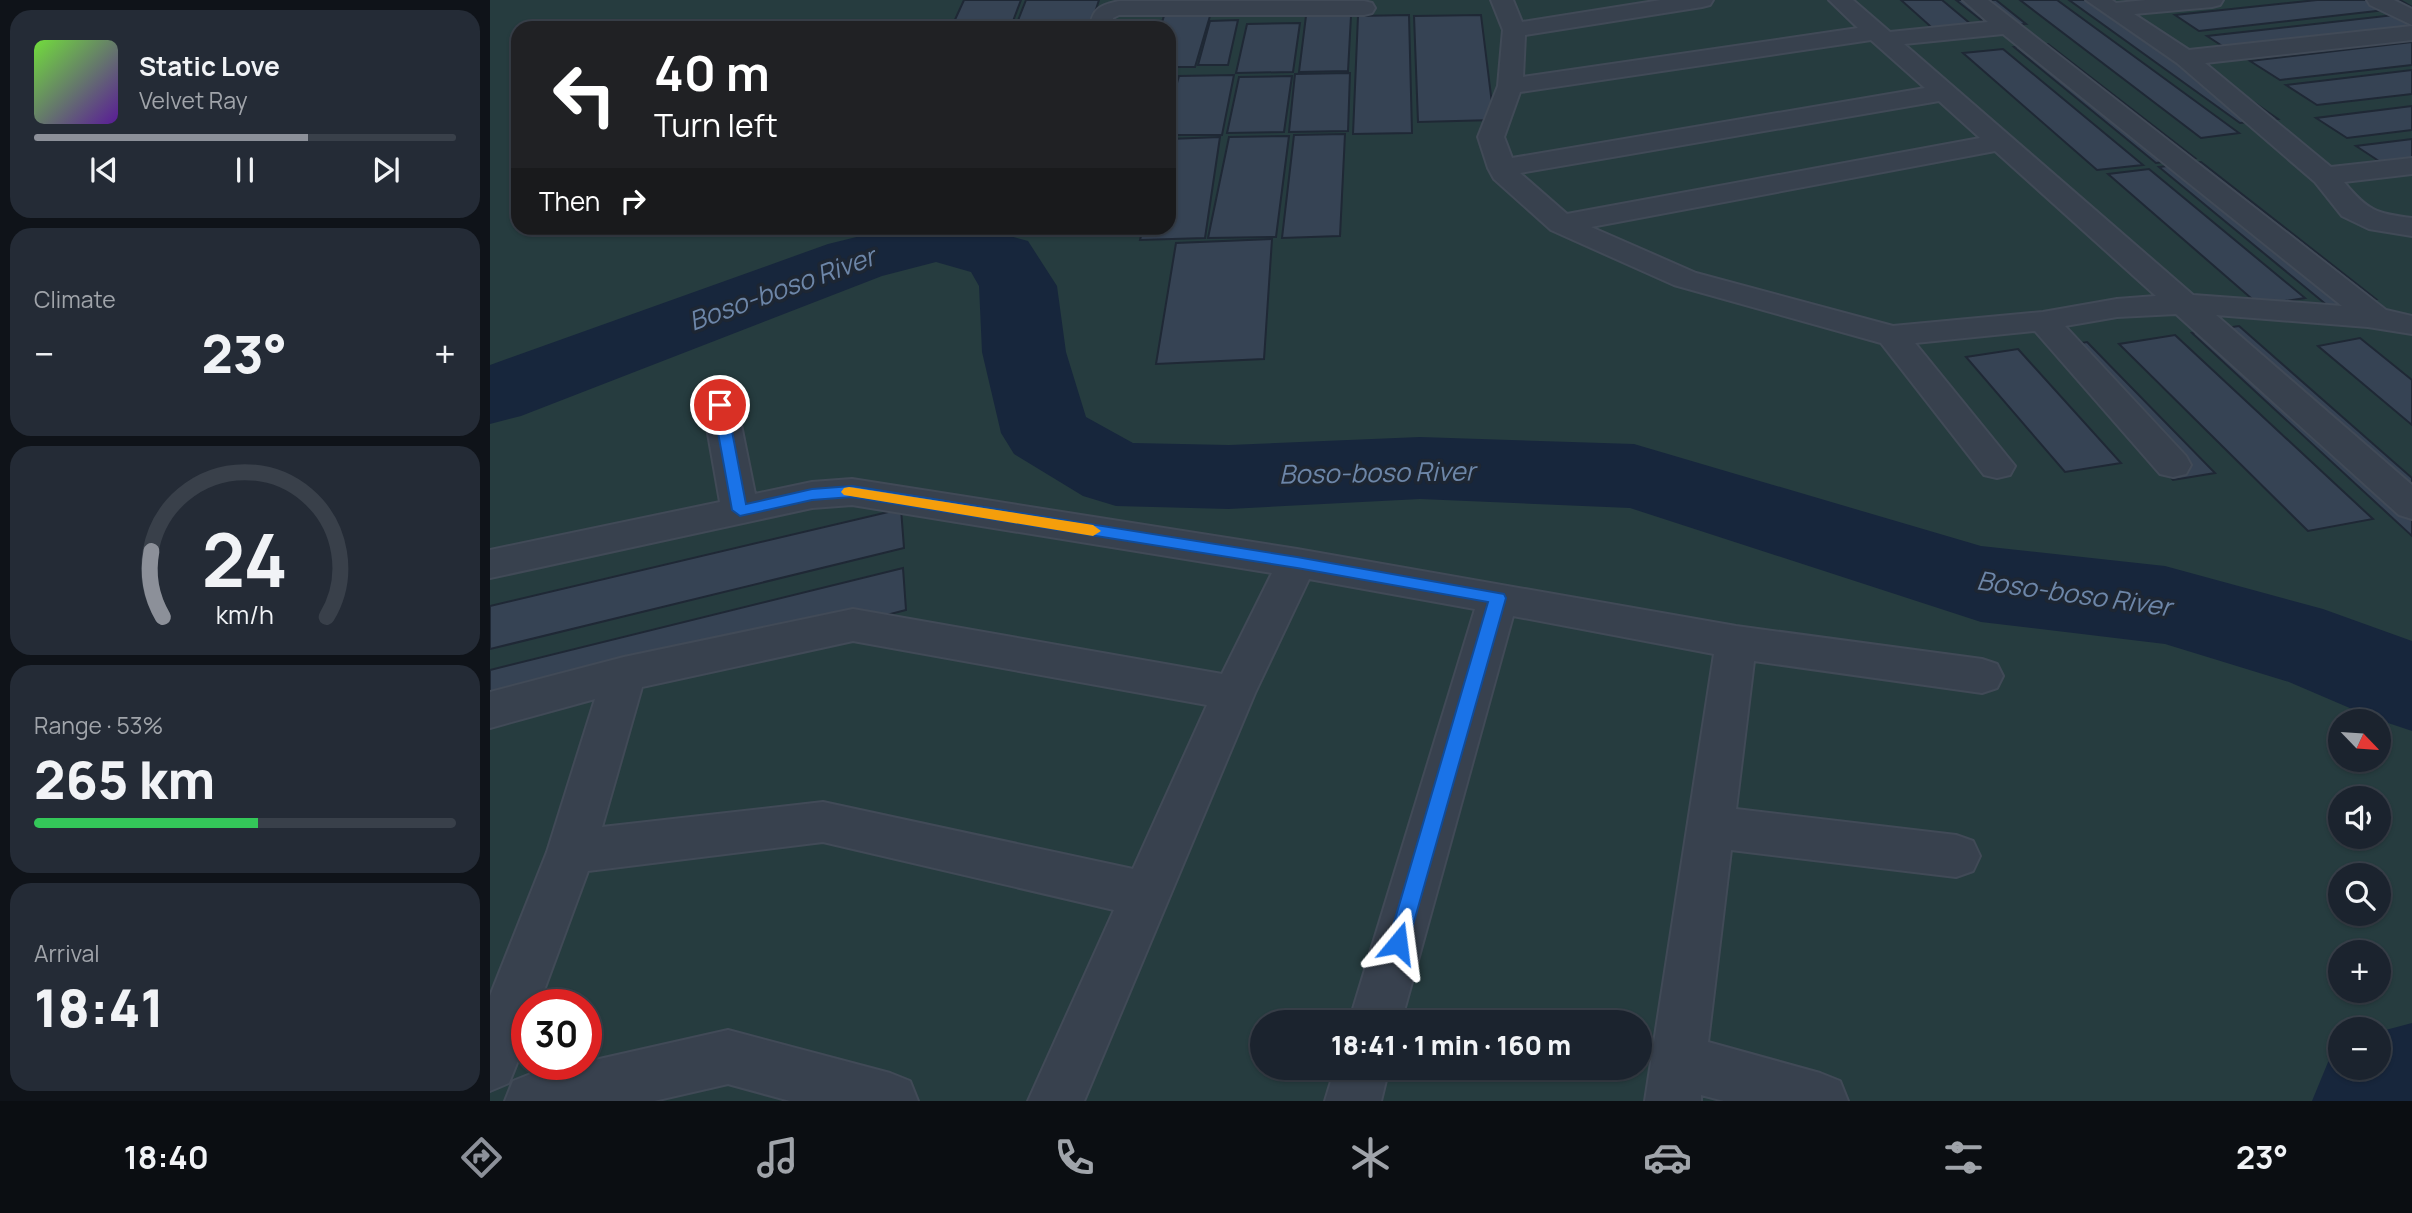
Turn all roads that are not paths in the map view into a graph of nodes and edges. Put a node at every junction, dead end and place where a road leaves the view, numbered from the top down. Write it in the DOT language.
graph roads {
  1 [pos="1502,0"];
  2 [pos="1702,0"];
  3 [pos="1840,0"];
  4 [pos="1975,0"];
  5 [pos="2212,0"];
  6 [pos="2378,0"];
  7 [pos="1186,4"];
  8 [pos="2105,5"];
  9 [pos="1364,8"];
  10 [pos="2412,18"];
  11 [pos="1102,21"];
  12 [pos="2007,27"];
  13 [pos="1514,30"];
  14 [pos="2412,33"];
  15 [pos="1881,35"];
  16 [pos="2185,58"];
  17 [pos="1510,86"];
  18 [pos="1947,92"];
  19 [pos="2001,142"];
  20 [pos="2412,166"];
  21 [pos="1502,168"];
  22 [pos="2325,176"];
  23 [pos="1562,224"];
  24 [pos="2412,227"];
  25 [pos="2187,304"];
  26 [pos="2377,318"];
  27 [pos="2043,321"];
  28 [pos="2412,325"];
  29 [pos="1892,335"];
  30 [pos="2412,346"];
  31 [pos="720,405"];
  32 [pos="2174,465"];
  33 [pos="1997,466"];
  34 [pos="2412,506"];
  35 [pos="740,510"];
  36 [pos="1297,563"];
  37 [pos="490,564"];
  38 [pos="1498,598"];
  39 [pos="1736,642"];
  40 [pos="624,674"];
  41 [pos="1982,676"];
  42 [pos="1234,694"];
  43 [pos="490,710"];
  44 [pos="1710,827"];
  45 [pos="571,852"];
  46 [pos="1956,856"];
  47 [pos="1147,895"];
  48 [pos="1378,1010"];
  49 [pos="490,1064"];
  50 [pos="1359,1080"];
  51 [pos="1676,1081"];
  52 [pos="533,1101"];
  53 [pos="890,1101"];
  54 [pos="1056,1101"];
  55 [pos="1353,1101"];
  56 [pos="1821,1101"];
  1 -- 13 [label="street"];
  2 -- 13 [label="street"];
  3 -- 15 [label="street"];
  4 -- 12 [label="street"];
  5 -- 8 [label="street"];
  6 -- 10 [label="street"];
  7 -- 9 [label="street"];
  7 -- 11 [label="street"];
  8 -- 16 [label="street"];
  12 -- 15 [label="street"];
  12 -- 26 [label="street"];
  13 -- 17 [label="street"];
  14 -- 16 [label="street"];
  15 -- 17 [label="street"];
  15 -- 18 [label="street"];
  16 -- 22 [label="street"];
  17 -- 21 [label="street"];
  18 -- 19 [label="street"];
  18 -- 21 [label="street"];
  19 -- 23 [label="street"];
  19 -- 25 [label="street"];
  20 -- 22 [label="street"];
  21 -- 23 [label="street"];
  22 -- 24 [label="street"];
  23 -- 29 [label="street"];
  25 -- 26 [label="street"];
  25 -- 27 [label="street"];
  25 -- 34 [label="street"];
  26 -- 28 [label="street"];
  26 -- 30 [label="street"];
  27 -- 29 [label="street"];
  27 -- 32 [label="street"];
  29 -- 33 [label="street"];
  31 -- 35 [label="street"];
  35 -- 36 [label="street"];
  35 -- 37 [label="street"];
  36 -- 38 [label="street"];
  36 -- 42 [label="street"];
  38 -- 39 [label="street"];
  38 -- 48 [label="street"];
  39 -- 41 [label="street"];
  39 -- 44 [label="street"];
  40 -- 42 [label="street"];
  40 -- 43 [label="street"];
  40 -- 45 [label="street"];
  42 -- 47 [label="street"];
  44 -- 46 [label="street"];
  44 -- 51 [label="street"];
  45 -- 47 [label="street"];
  45 -- 49 [label="street"];
  47 -- 54 [label="street"];
  50 -- 55 [label="street"];
  51 -- 56 [label="street"];
  52 -- 53 [label="street"];
}
